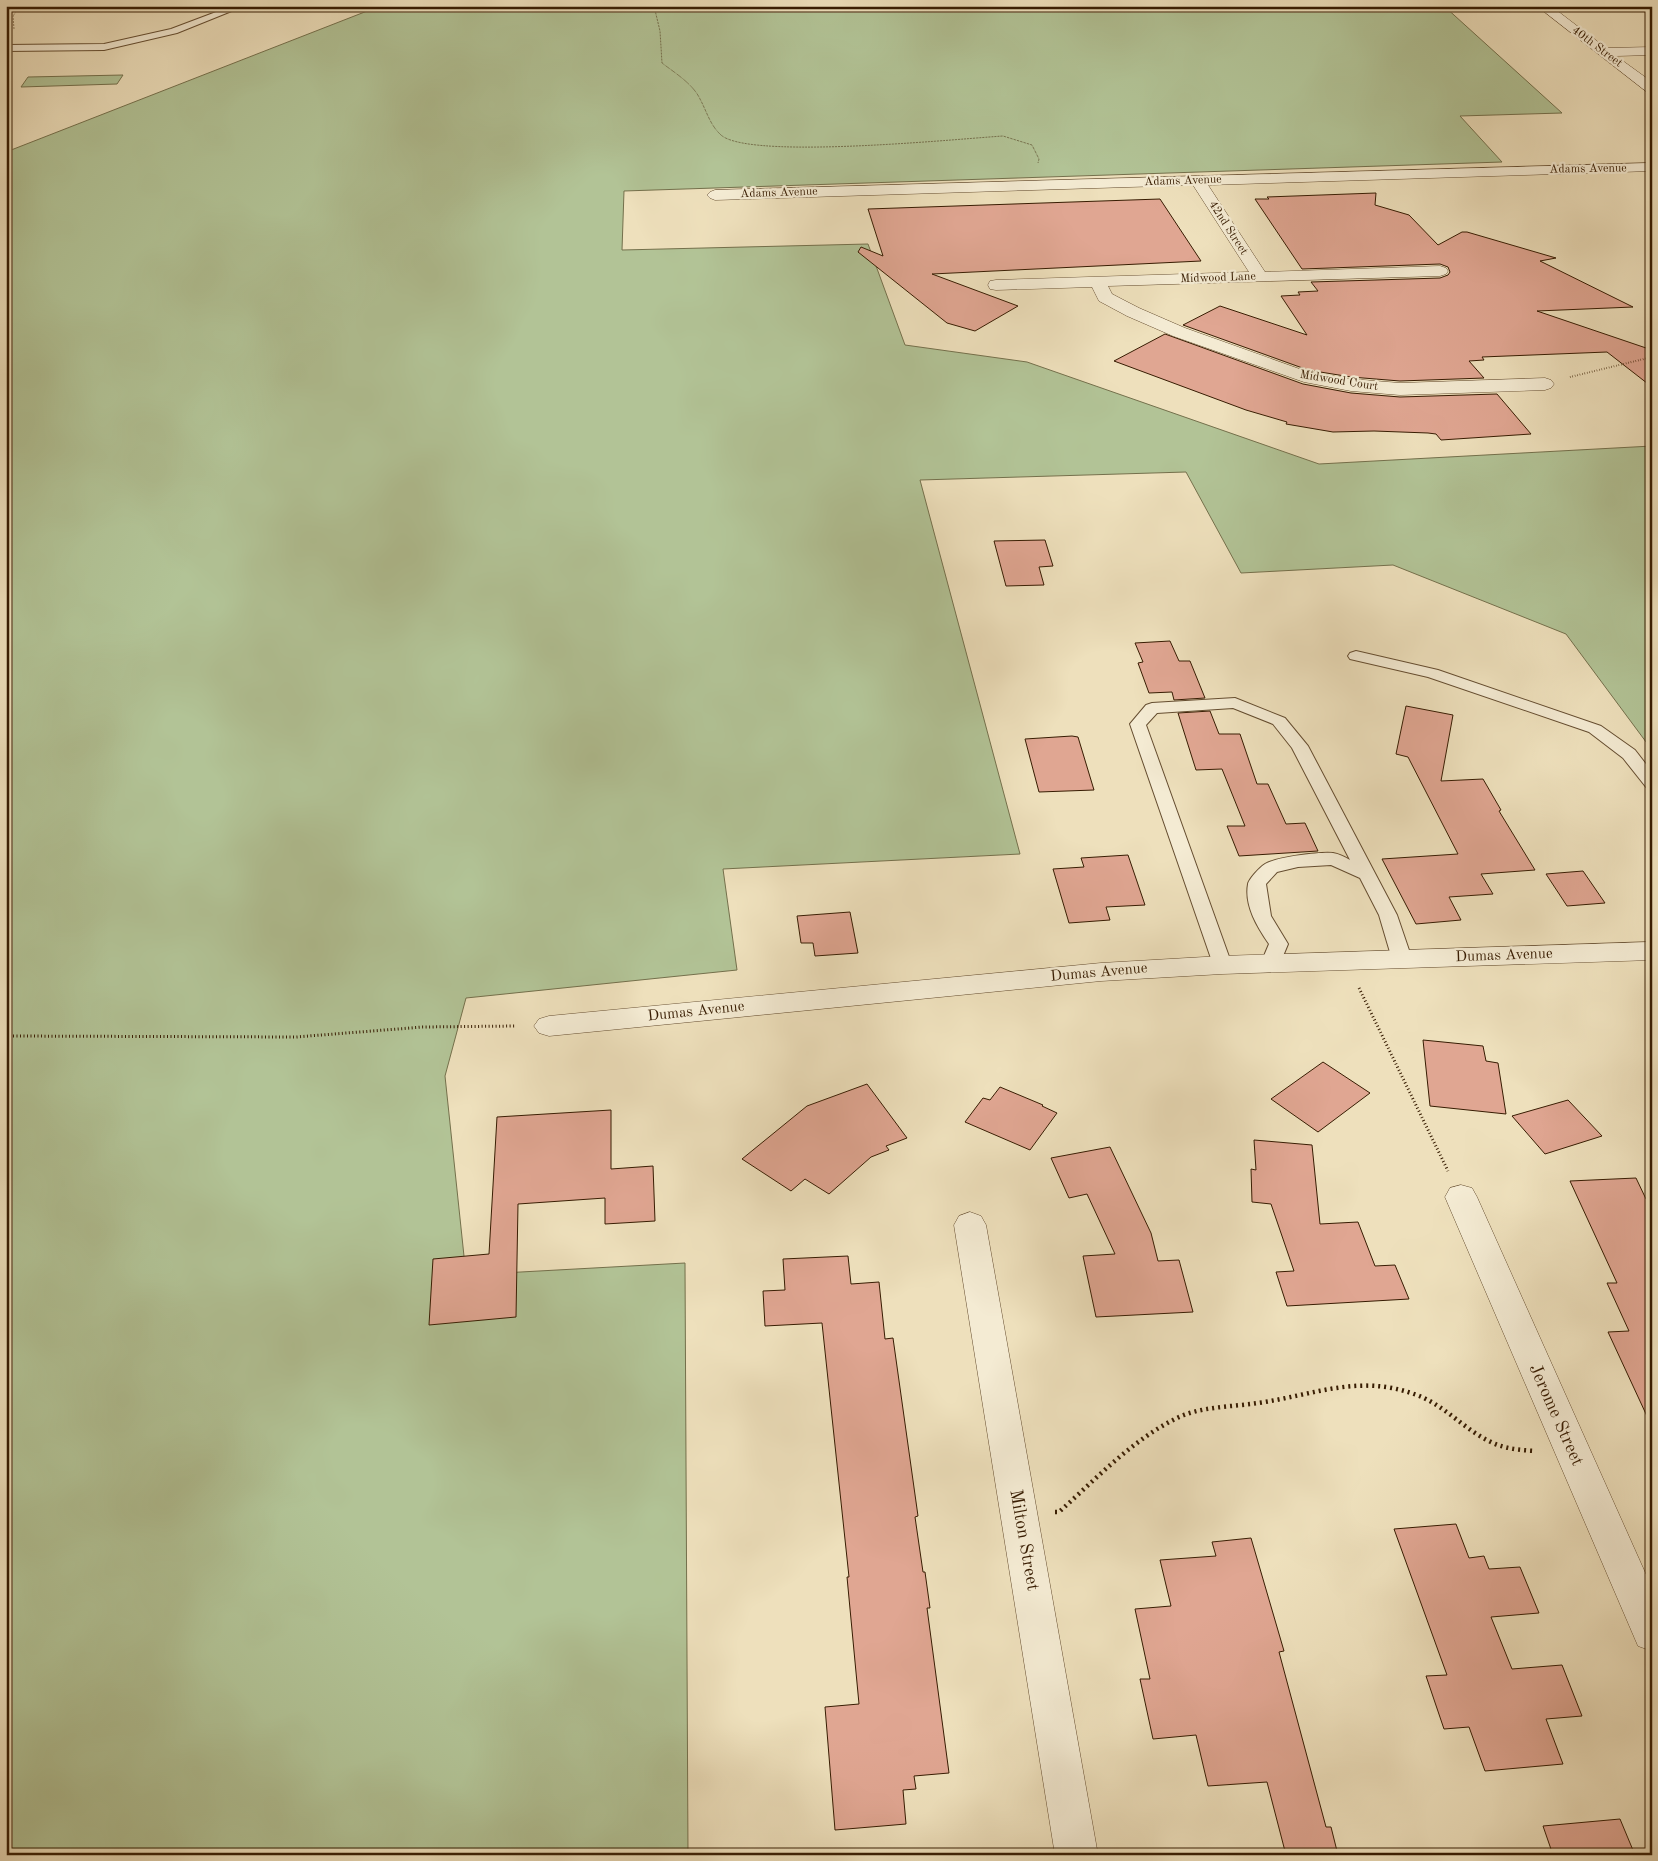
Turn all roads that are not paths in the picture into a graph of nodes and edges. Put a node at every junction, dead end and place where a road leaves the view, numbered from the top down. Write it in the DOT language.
graph roads {
  1 [pos="240,6"];
  2 [pos="1543,6"];
  3 [pos="6,48"];
  4 [pos="1652,51"];
  5 [pos="1603,52"];
  6 [pos="1652,88"];
  7 [pos="1652,167"];
  8 [pos="1196,180"];
  9 [pos="715,195"];
  10 [pos="1440,271"];
  11 [pos="1260,277"];
  12 [pos="1098,282"];
  13 [pos="996,285"];
  14 [pos="1545,384"];
  15 [pos="1356,656"];
  16 [pos="1652,783"];
  17 [pos="1366,874"];
  18 [pos="1652,951"];
  19 [pos="1402,959"];
  20 [pos="1271,963"];
  21 [pos="1222,965"];
  22 [pos="549,1026"];
  23 [pos="1461,1197"];
  24 [pos="970,1225"];
  25 [pos="1652,1633"];
  26 [pos="1077,1855"];
  1 -- 3 [label="lane"];
  2 -- 5 [label="street, 40th Street"];
  4 -- 5 [label="street"];
  5 -- 6 [label="street, 40th Street"];
  7 -- 8 [label="street, Adams Avenue"];
  8 -- 9 [label="street, Adams Avenue"];
  8 -- 11 [label="street, 42nd Street"];
  10 -- 11 [label="street, Midwood Lane"];
  11 -- 12 [label="street, Midwood Lane"];
  12 -- 13 [label="street, Midwood Lane"];
  12 -- 14 [label="street, Midwood Court"];
  15 -- 16 [label="lane"];
  17 -- 19 [label="lane"];
  17 -- 20 [label="lane"];
  17 -- 21 [label="lane"];
  18 -- 19 [label="street, Dumas Avenue"];
  19 -- 20 [label="street, Dumas Avenue"];
  20 -- 21 [label="street, Dumas Avenue"];
  21 -- 22 [label="street, Dumas Avenue"];
  23 -- 25 [label="street, Jerome Street"];
  24 -- 26 [label="street, Milton Street"];
}
